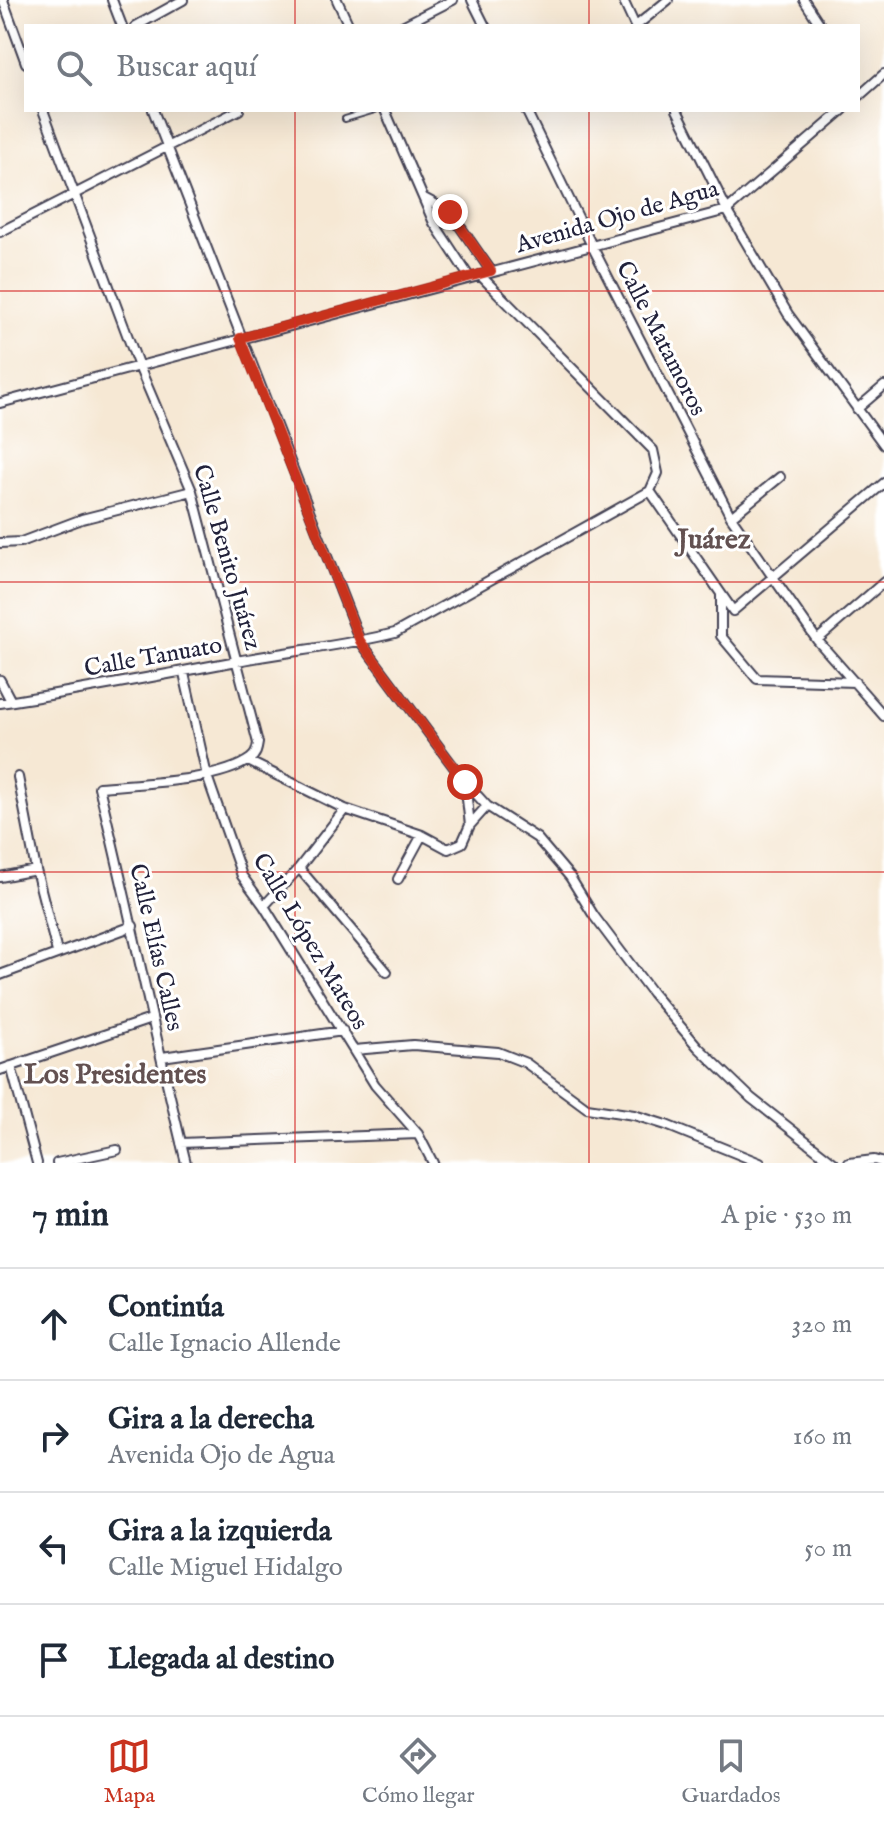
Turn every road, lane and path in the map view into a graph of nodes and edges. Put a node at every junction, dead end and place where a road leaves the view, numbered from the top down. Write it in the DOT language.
graph roads {
  1 [pos="3,0"];
  2 [pos="112,0"];
  3 [pos="183,0"];
  4 [pos="337,0"];
  5 [pos="453,0"];
  6 [pos="472,0"];
  7 [pos="623,0"];
  8 [pos="668,0"];
  9 [pos="804,0"];
  10 [pos="121,24"];
  11 [pos="140,24"];
  12 [pos="348,24"];
  13 [pos="406,24"];
  14 [pos="484,24"];
  15 [pos="634,24"];
  16 [pos="638,24"];
  17 [pos="820,24"];
  18 [pos="24,58"];
  19 [pos="884,74"];
  20 [pos="861,94"];
  21 [pos="44,112"];
  22 [pos="154,112"];
  23 [pos="235,112"];
  24 [pos="368,112"];
  25 [pos="386,112"];
  26 [pos="527,112"];
  27 [pos="678,112"];
  28 [pos="841,112"];
  29 [pos="345,119"];
  30 [pos="167,147"];
  31 [pos="74,195"];
  32 [pos="424,198"];
  33 [pos="727,210"];
  34 [pos="0,232"];
  35 [pos="592,246"];
  36 [pos="491,271"];
  37 [pos="480,275"];
  38 [pos="470,278"];
  39 [pos="240,338"];
  40 [pos="138,364"];
  41 [pos="884,386"];
  42 [pos="0,403"];
  43 [pos="857,409"];
  44 [pos="884,445"];
  45 [pos="780,477"];
  46 [pos="884,483"];
  47 [pos="192,491"];
  48 [pos="650,491"];
  49 [pos="731,517"];
  50 [pos="0,543"];
  51 [pos="774,577"];
  52 [pos="884,582"];
  53 [pos="722,594"];
  54 [pos="817,640"];
  55 [pos="360,641"];
  56 [pos="238,661"];
  57 [pos="184,673"];
  58 [pos="0,680"];
  59 [pos="855,682"];
  60 [pos="11,701"];
  61 [pos="0,703"];
  62 [pos="884,716"];
  63 [pos="248,761"];
  64 [pos="207,776"];
  65 [pos="18,777"];
  66 [pos="465,782"];
  67 [pos="487,806"];
  68 [pos="345,809"];
  69 [pos="470,825"];
  70 [pos="422,835"];
  71 [pos="299,868"];
  72 [pos="36,870"];
  73 [pos="0,877"];
  74 [pos="398,879"];
  75 [pos="264,906"];
  76 [pos="133,926"];
  77 [pos="57,952"];
  78 [pos="387,972"];
  79 [pos="0,975"];
  80 [pos="151,1019"];
  81 [pos="343,1031"];
  82 [pos="354,1050"];
  83 [pos="162,1057"];
  84 [pos="11,1066"];
  85 [pos="0,1070"];
  86 [pos="418,1134"];
  87 [pos="181,1143"];
  88 [pos="117,1150"];
  89 [pos="37,1163"];
  90 [pos="57,1163"];
  91 [pos="186,1163"];
  92 [pos="433,1163"];
  93 [pos="760,1163"];
  94 [pos="834,1163"];
  95 [pos="849,1163"];
  96 [pos="884,1163"];
  1 -- 18 [label="street"];
  2 -- 10 [label="street"];
  3 -- 11 [label="street"];
  4 -- 12 [label="street"];
  5 -- 13 [label="street"];
  6 -- 14 [label="street"];
  7 -- 15 [label="street"];
  8 -- 16 [label="street"];
  9 -- 17 [label="street"];
  19 -- 20 [label="street"];
  21 -- 31 [label="street, Calle Benito Juárez"];
  22 -- 30 [label="street"];
  23 -- 30 [label="street"];
  24 -- 29 [label="lane"];
  25 -- 32 [label="street"];
  26 -- 35 [label="street, Calle Matamoros"];
  27 -- 33 [label="street"];
  28 -- 33 [label="street, Avenida Ojo de Agua"];
  30 -- 31 [label="street"];
  30 -- 39 [label="street"];
  31 -- 34 [label="street"];
  31 -- 40 [label="street, Calle Benito Juárez"];
  32 -- 36 [label="street"];
  32 -- 38 [label="street"];
  33 -- 35 [label="street, Avenida Ojo de Agua"];
  33 -- 43 [label="street"];
  35 -- 36 [label="street, Avenida Ojo de Agua"];
  35 -- 49 [label="street, Calle Matamoros"];
  36 -- 37 [label="street, Avenida Ojo de Agua"];
  37 -- 38 [label="street, Avenida Ojo de Agua"];
  37 -- 48 [label="street"];
  38 -- 39 [label="street, Avenida Ojo de Agua"];
  39 -- 40 [label="street, Avenida Ojo de Agua"];
  39 -- 55 [label="street"];
  40 -- 42 [label="street, Avenida Ojo de Agua"];
  40 -- 47 [label="street, Calle Benito Juárez"];
  41 -- 43 [label="street"];
  43 -- 44 [label="street"];
  45 -- 49 [label="street"];
  46 -- 51 [label="street"];
  47 -- 50 [label="street"];
  47 -- 56 [label="street, Calle Benito Juárez"];
  48 -- 53 [label="street"];
  48 -- 55 [label="street, Calle Tanuato"];
  49 -- 51 [label="street, Calle Matamoros"];
  51 -- 53 [label="street"];
  51 -- 54 [label="street, Calle Matamoros"];
  52 -- 54 [label="street"];
  53 -- 59 [label="street"];
  54 -- 59 [label="street, Calle Matamoros"];
  55 -- 56 [label="street, Calle Tanuato"];
  55 -- 66 [label="street"];
  56 -- 57 [label="street, Calle Tanuato"];
  56 -- 63 [label="street, Calle Benito Juárez"];
  57 -- 60 [label="street, Calle Tanuato"];
  57 -- 64 [label="street, Calle López Mateos"];
  58 -- 60 [label="street"];
  59 -- 62 [label="street, Calle Matamoros"];
  60 -- 61 [label="street, Calle Tanuato"];
  63 -- 64 [label="street"];
  63 -- 68 [label="street"];
  64 -- 75 [label="street, Calle López Mateos"];
  64 -- 76 [label="street, Calle Elías Calles"];
  65 -- 72 [label="street"];
  66 -- 67 [label="street"];
  66 -- 69 [label="street"];
  67 -- 69 [label="street"];
  67 -- 94 [label="street"];
  68 -- 70 [label="street"];
  68 -- 71 [label="street"];
  69 -- 70 [label="street"];
  70 -- 74 [label="street"];
  71 -- 75 [label="street"];
  71 -- 78 [label="street"];
  72 -- 73 [label="street"];
  72 -- 77 [label="street"];
  75 -- 81 [label="street, Calle López Mateos"];
  76 -- 77 [label="street"];
  76 -- 80 [label="street, Calle Elías Calles"];
  77 -- 79 [label="street"];
  80 -- 83 [label="street, Calle Elías Calles"];
  80 -- 84 [label="street"];
  81 -- 82 [label="street, Calle López Mateos"];
  81 -- 83 [label="street"];
  82 -- 86 [label="street, Calle López Mateos"];
  82 -- 93 [label="street"];
  83 -- 87 [label="street, Calle Elías Calles"];
  84 -- 85 [label="street"];
  84 -- 89 [label="street"];
  86 -- 87 [label="street"];
  86 -- 92 [label="street, Calle López Mateos"];
  87 -- 91 [label="street, Calle Elías Calles"];
  88 -- 90 [label="street"];
  95 -- 96 [label="street"];
}
